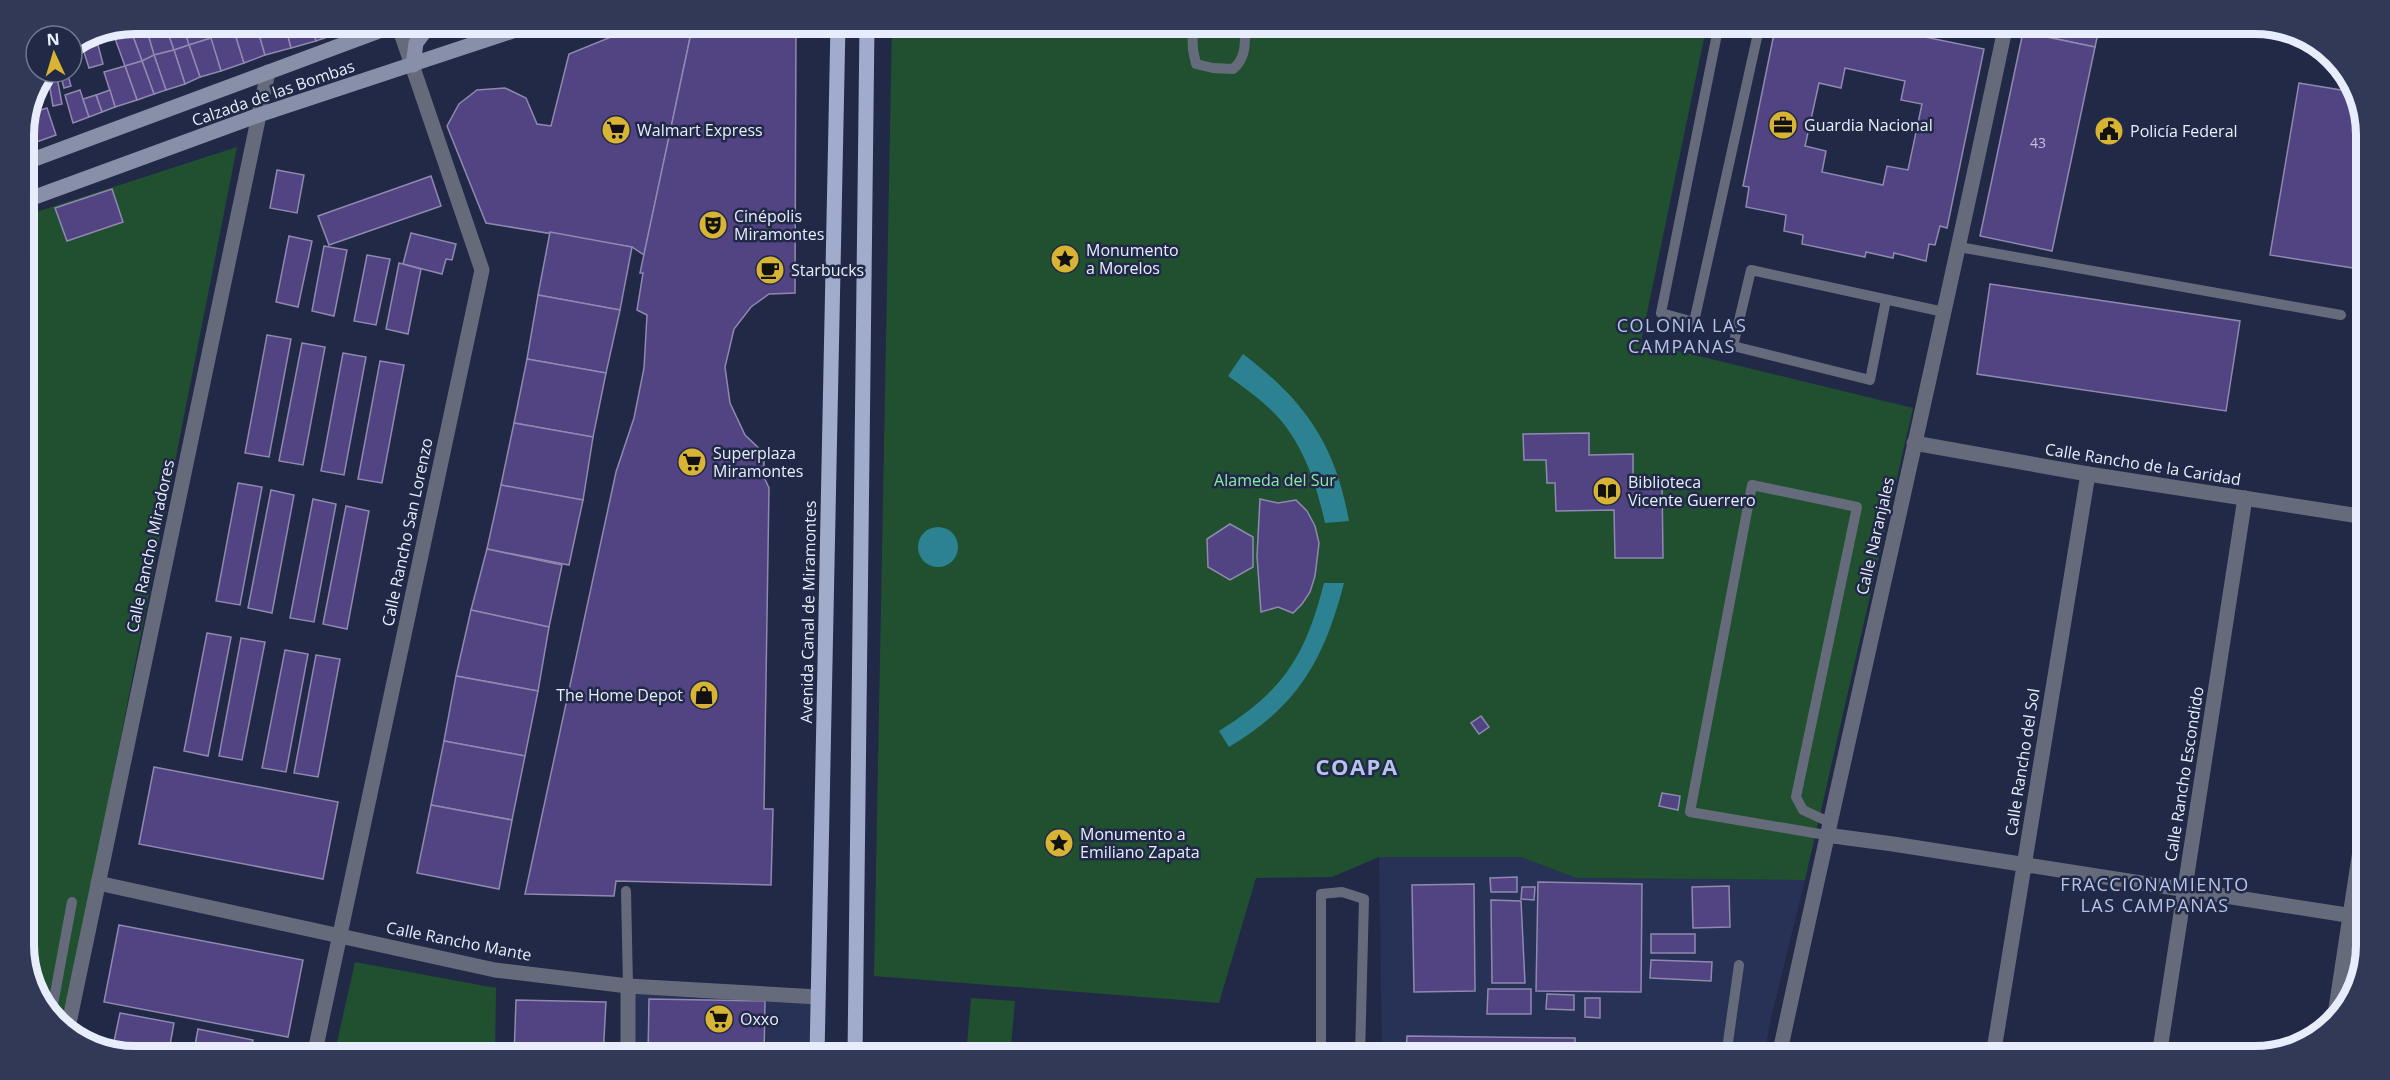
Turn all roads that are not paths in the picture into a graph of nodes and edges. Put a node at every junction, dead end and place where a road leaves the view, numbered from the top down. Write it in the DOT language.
graph roads {
  1 [pos="371,34"];
  2 [pos="402,34"];
  3 [pos="423,34"];
  4 [pos="504,34"];
  5 [pos="838,34"];
  6 [pos="867,34"];
  7 [pos="1192,34"];
  8 [pos="1245,34"];
  9 [pos="1717,34"];
  10 [pos="1758,34"];
  11 [pos="2004,34"];
  12 [pos="413,65"];
  13 [pos="268,72"];
  14 [pos="259,115"];
  15 [pos="35,159"];
  16 [pos="35,197"];
  17 [pos="1959,247"];
  18 [pos="1886,300"];
  19 [pos="1944,312"];
  20 [pos="2341,315"];
  21 [pos="1914,443"];
  22 [pos="2088,474"];
  23 [pos="2245,498"];
  24 [pos="2355,515"];
  25 [pos="1828,828"];
  26 [pos="2023,864"];
  27 [pos="2356,873"];
  28 [pos="98,883"];
  29 [pos="2184,890"];
  30 [pos="626,891"];
  31 [pos="72,902"];
  32 [pos="2349,916"];
  33 [pos="2356,917"];
  34 [pos="340,935"];
  35 [pos="1739,965"];
  36 [pos="628,986"];
  37 [pos="818,997"];
  38 [pos="53,1003"];
  39 [pos="2337,1003"];
  40 [pos="69,1021"];
  41 [pos="316,1046"];
  42 [pos="628,1046"];
  43 [pos="817,1046"];
  44 [pos="855,1046"];
  45 [pos="1321,1046"];
  46 [pos="1360,1046"];
  47 [pos="1727,1046"];
  48 [pos="1781,1046"];
  49 [pos="1996,1046"];
  50 [pos="2161,1046"];
  1 -- 13 [label="main road, Calzada de las Bombas"];
  2 -- 12 [label="street, Calle Rancho San Lorenzo"];
  3 -- 12 [label="main road"];
  4 -- 12 [label="main road, Calzada de las Bombas"];
  5 -- 37 [label="main road, Avenida Canal de Miramontes"];
  6 -- 44 [label="main road"];
  7 -- 8 [label="lane"];
  9 -- 10 [label="lane"];
  11 -- 17 [label="street, Calle Naranjales"];
  12 -- 14 [label="main road, Calzada de las Bombas"];
  12 -- 34 [label="street, Calle Rancho San Lorenzo"];
  13 -- 14 [label="street, Calle Rancho Miradores"];
  13 -- 15 [label="main road, Calzada de las Bombas"];
  14 -- 16 [label="main road, Calzada de las Bombas"];
  14 -- 28 [label="street, Calle Rancho Miradores"];
  17 -- 19 [label="street, Calle Naranjales"];
  17 -- 20 [label="lane"];
  18 -- 18 [label="lane"];
  18 -- 19 [label="lane"];
  19 -- 21 [label="street, Calle Naranjales"];
  21 -- 22 [label="street, Calle Rancho de la Caridad"];
  21 -- 25 [label="street, Calle Naranjales"];
  22 -- 23 [label="street, Calle Rancho de la Caridad"];
  22 -- 26 [label="street, Calle Rancho del Sol"];
  23 -- 24 [label="street, Calle Rancho de la Caridad"];
  23 -- 29 [label="street, Calle Rancho Escondido"];
  25 -- 25 [label="lane"];
  25 -- 26 [label="street"];
  25 -- 48 [label="street, Calle Naranjales"];
  26 -- 29 [label="street"];
  26 -- 49 [label="street, Calle Rancho del Sol"];
  27 -- 32 [label="street"];
  28 -- 34 [label="street, Calle Rancho Mante"];
  28 -- 40 [label="street, Calle Rancho Miradores"];
  29 -- 32 [label="street"];
  29 -- 50 [label="street, Calle Rancho Escondido"];
  30 -- 36 [label="lane"];
  31 -- 38 [label="lane"];
  32 -- 33 [label="street"];
  32 -- 39 [label="street"];
  34 -- 36 [label="street, Calle Rancho Mante"];
  34 -- 41 [label="street, Calle Rancho San Lorenzo"];
  35 -- 47 [label="lane"];
  36 -- 37 [label="street, Calle Rancho Mante"];
  36 -- 42 [label="street"];
  37 -- 43 [label="main road, Avenida Canal de Miramontes"];
  45 -- 46 [label="lane"];
}
